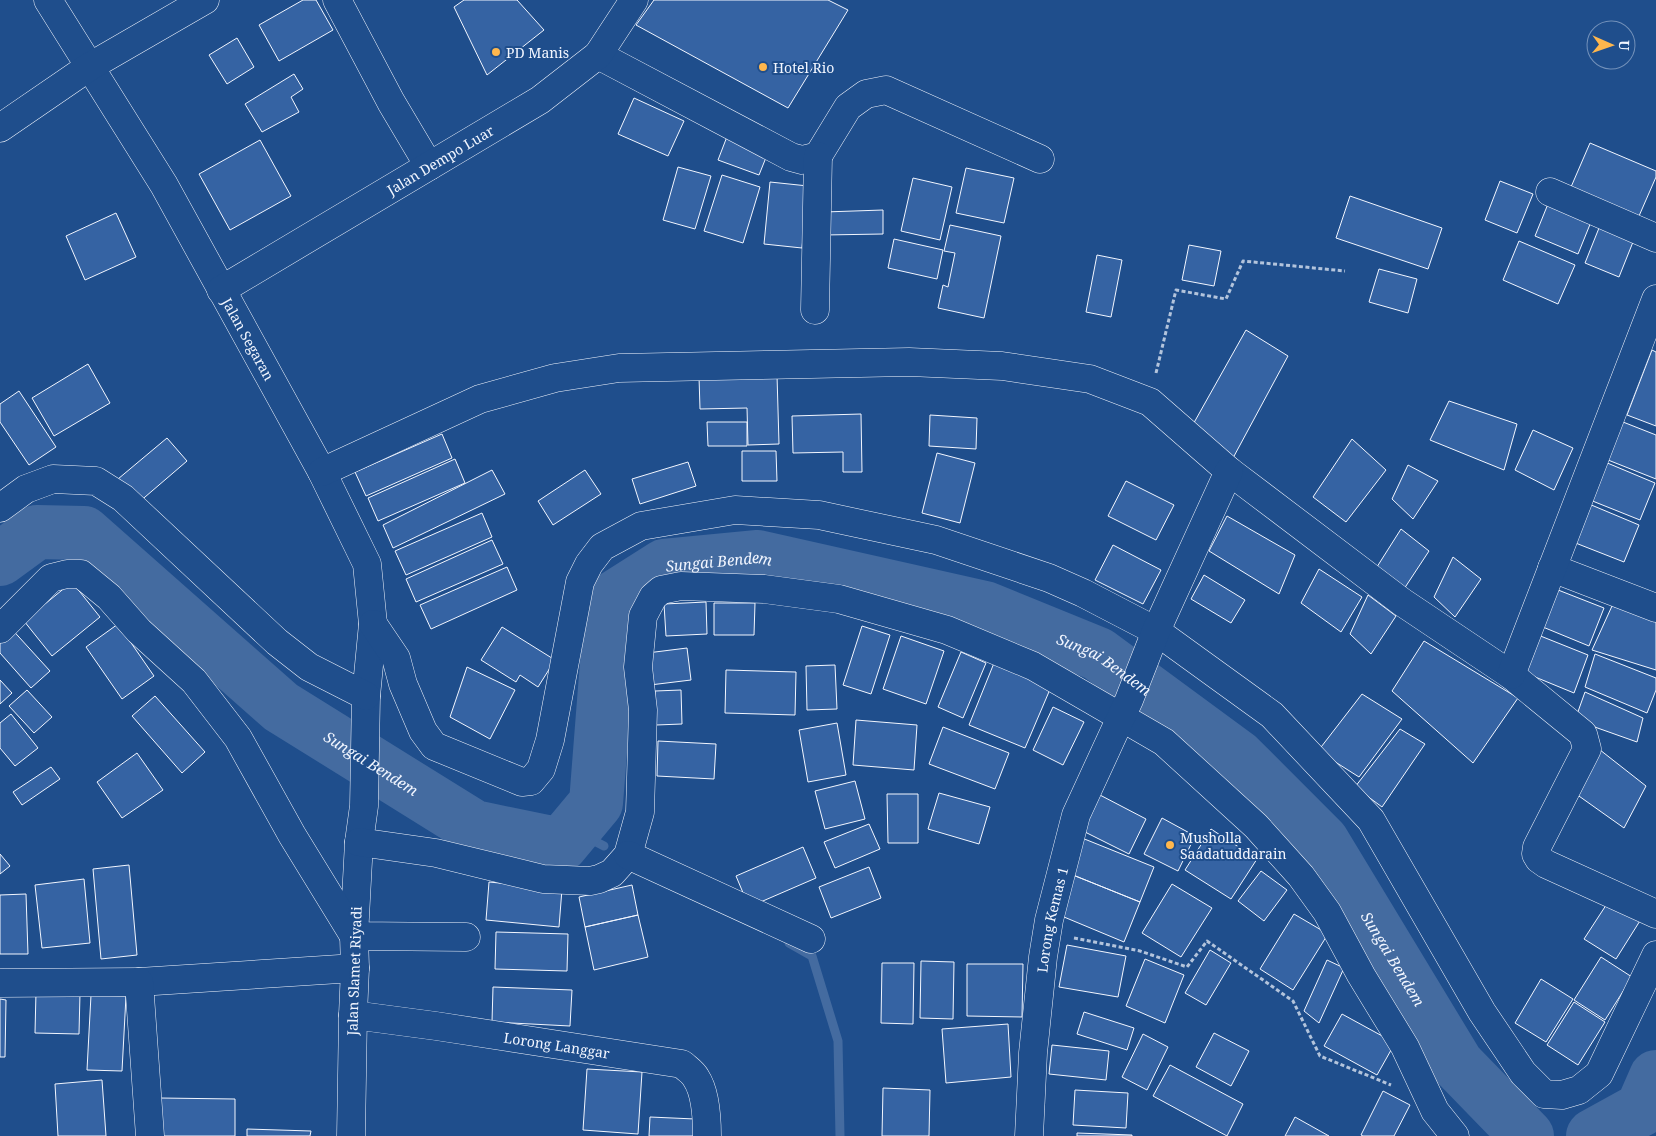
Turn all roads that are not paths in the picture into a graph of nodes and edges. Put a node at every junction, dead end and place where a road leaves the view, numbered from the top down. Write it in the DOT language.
graph roads {
  1 [pos="48,0"];
  2 [pos="205,0"];
  3 [pos="338,0"];
  4 [pos="634,0"];
  5 [pos="598,55"];
  6 [pos="89,67"];
  7 [pos="0,128"];
  8 [pos="818,156"];
  9 [pos="1040,159"];
  10 [pos="429,166"];
  11 [pos="1550,192"];
  12 [pos="1656,238"];
  13 [pos="221,290"];
  14 [pos="1656,299"];
  15 [pos="815,310"];
  16 [pos="1649,340"];
  17 [pos="322,472"];
  18 [pos="1229,472"];
  19 [pos="0,508"];
  20 [pos="1552,568"];
  21 [pos="1656,608"];
  22 [pos="373,624"];
  23 [pos="0,629"];
  24 [pos="1151,642"];
  25 [pos="1511,675"];
  26 [pos="366,699"];
  27 [pos="1125,708"];
  28 [pos="364,806"];
  29 [pos="359,842"];
  30 [pos="628,855"];
  31 [pos="1656,914"];
  32 [pos="354,936"];
  33 [pos="466,938"];
  34 [pos="811,939"];
  35 [pos="1656,955"];
  36 [pos="355,968"];
  37 [pos="138,982"];
  38 [pos="0,983"];
  39 [pos="353,1015"];
  40 [pos="150,1136"];
  41 [pos="351,1136"];
  42 [pos="707,1136"];
  43 [pos="1029,1136"];
  44 [pos="1455,1136"];
  1 -- 6 [label="street, Jalan Segaran"];
  2 -- 6 [label="street"];
  3 -- 10 [label="street"];
  4 -- 5 [label="street, Jalan Dempo Luar"];
  5 -- 8 [label="street"];
  5 -- 10 [label="street, Jalan Dempo Luar"];
  6 -- 7 [label="street"];
  6 -- 13 [label="street, Jalan Segaran"];
  8 -- 9 [label="street"];
  8 -- 15 [label="street"];
  10 -- 13 [label="street, Jalan Dempo Luar"];
  11 -- 12 [label="street"];
  13 -- 17 [label="street, Jalan Segaran"];
  14 -- 16 [label="street"];
  16 -- 20 [label="street"];
  17 -- 18 [label="street"];
  17 -- 22 [label="street, Jalan Segaran"];
  18 -- 24 [label="street, Lorong Kemas 1"];
  18 -- 25 [label="street"];
  19 -- 26 [label="street"];
  20 -- 21 [label="street"];
  20 -- 25 [label="street"];
  22 -- 24 [label="street"];
  22 -- 26 [label="street, Jalan Segaran"];
  23 -- 32 [label="street"];
  24 -- 27 [label="street, Lorong Kemas 1"];
  24 -- 35 [label="street"];
  25 -- 31 [label="street"];
  26 -- 28 [label="street, Jalan Segaran"];
  27 -- 30 [label="street"];
  27 -- 43 [label="street, Lorong Kemas 1"];
  27 -- 44 [label="street"];
  28 -- 29 [label="street, Jalan Slamet Riyadi"];
  29 -- 30 [label="street"];
  29 -- 32 [label="street, Jalan Slamet Riyadi"];
  30 -- 34 [label="street"];
  32 -- 33 [label="street"];
  32 -- 36 [label="street, Jalan Slamet Riyadi"];
  36 -- 37 [label="street"];
  36 -- 39 [label="street, Jalan Slamet Riyadi"];
  37 -- 38 [label="street"];
  37 -- 40 [label="street"];
  39 -- 41 [label="street, Jalan Slamet Riyadi"];
  39 -- 42 [label="street, Lorong Langgar"];
}
